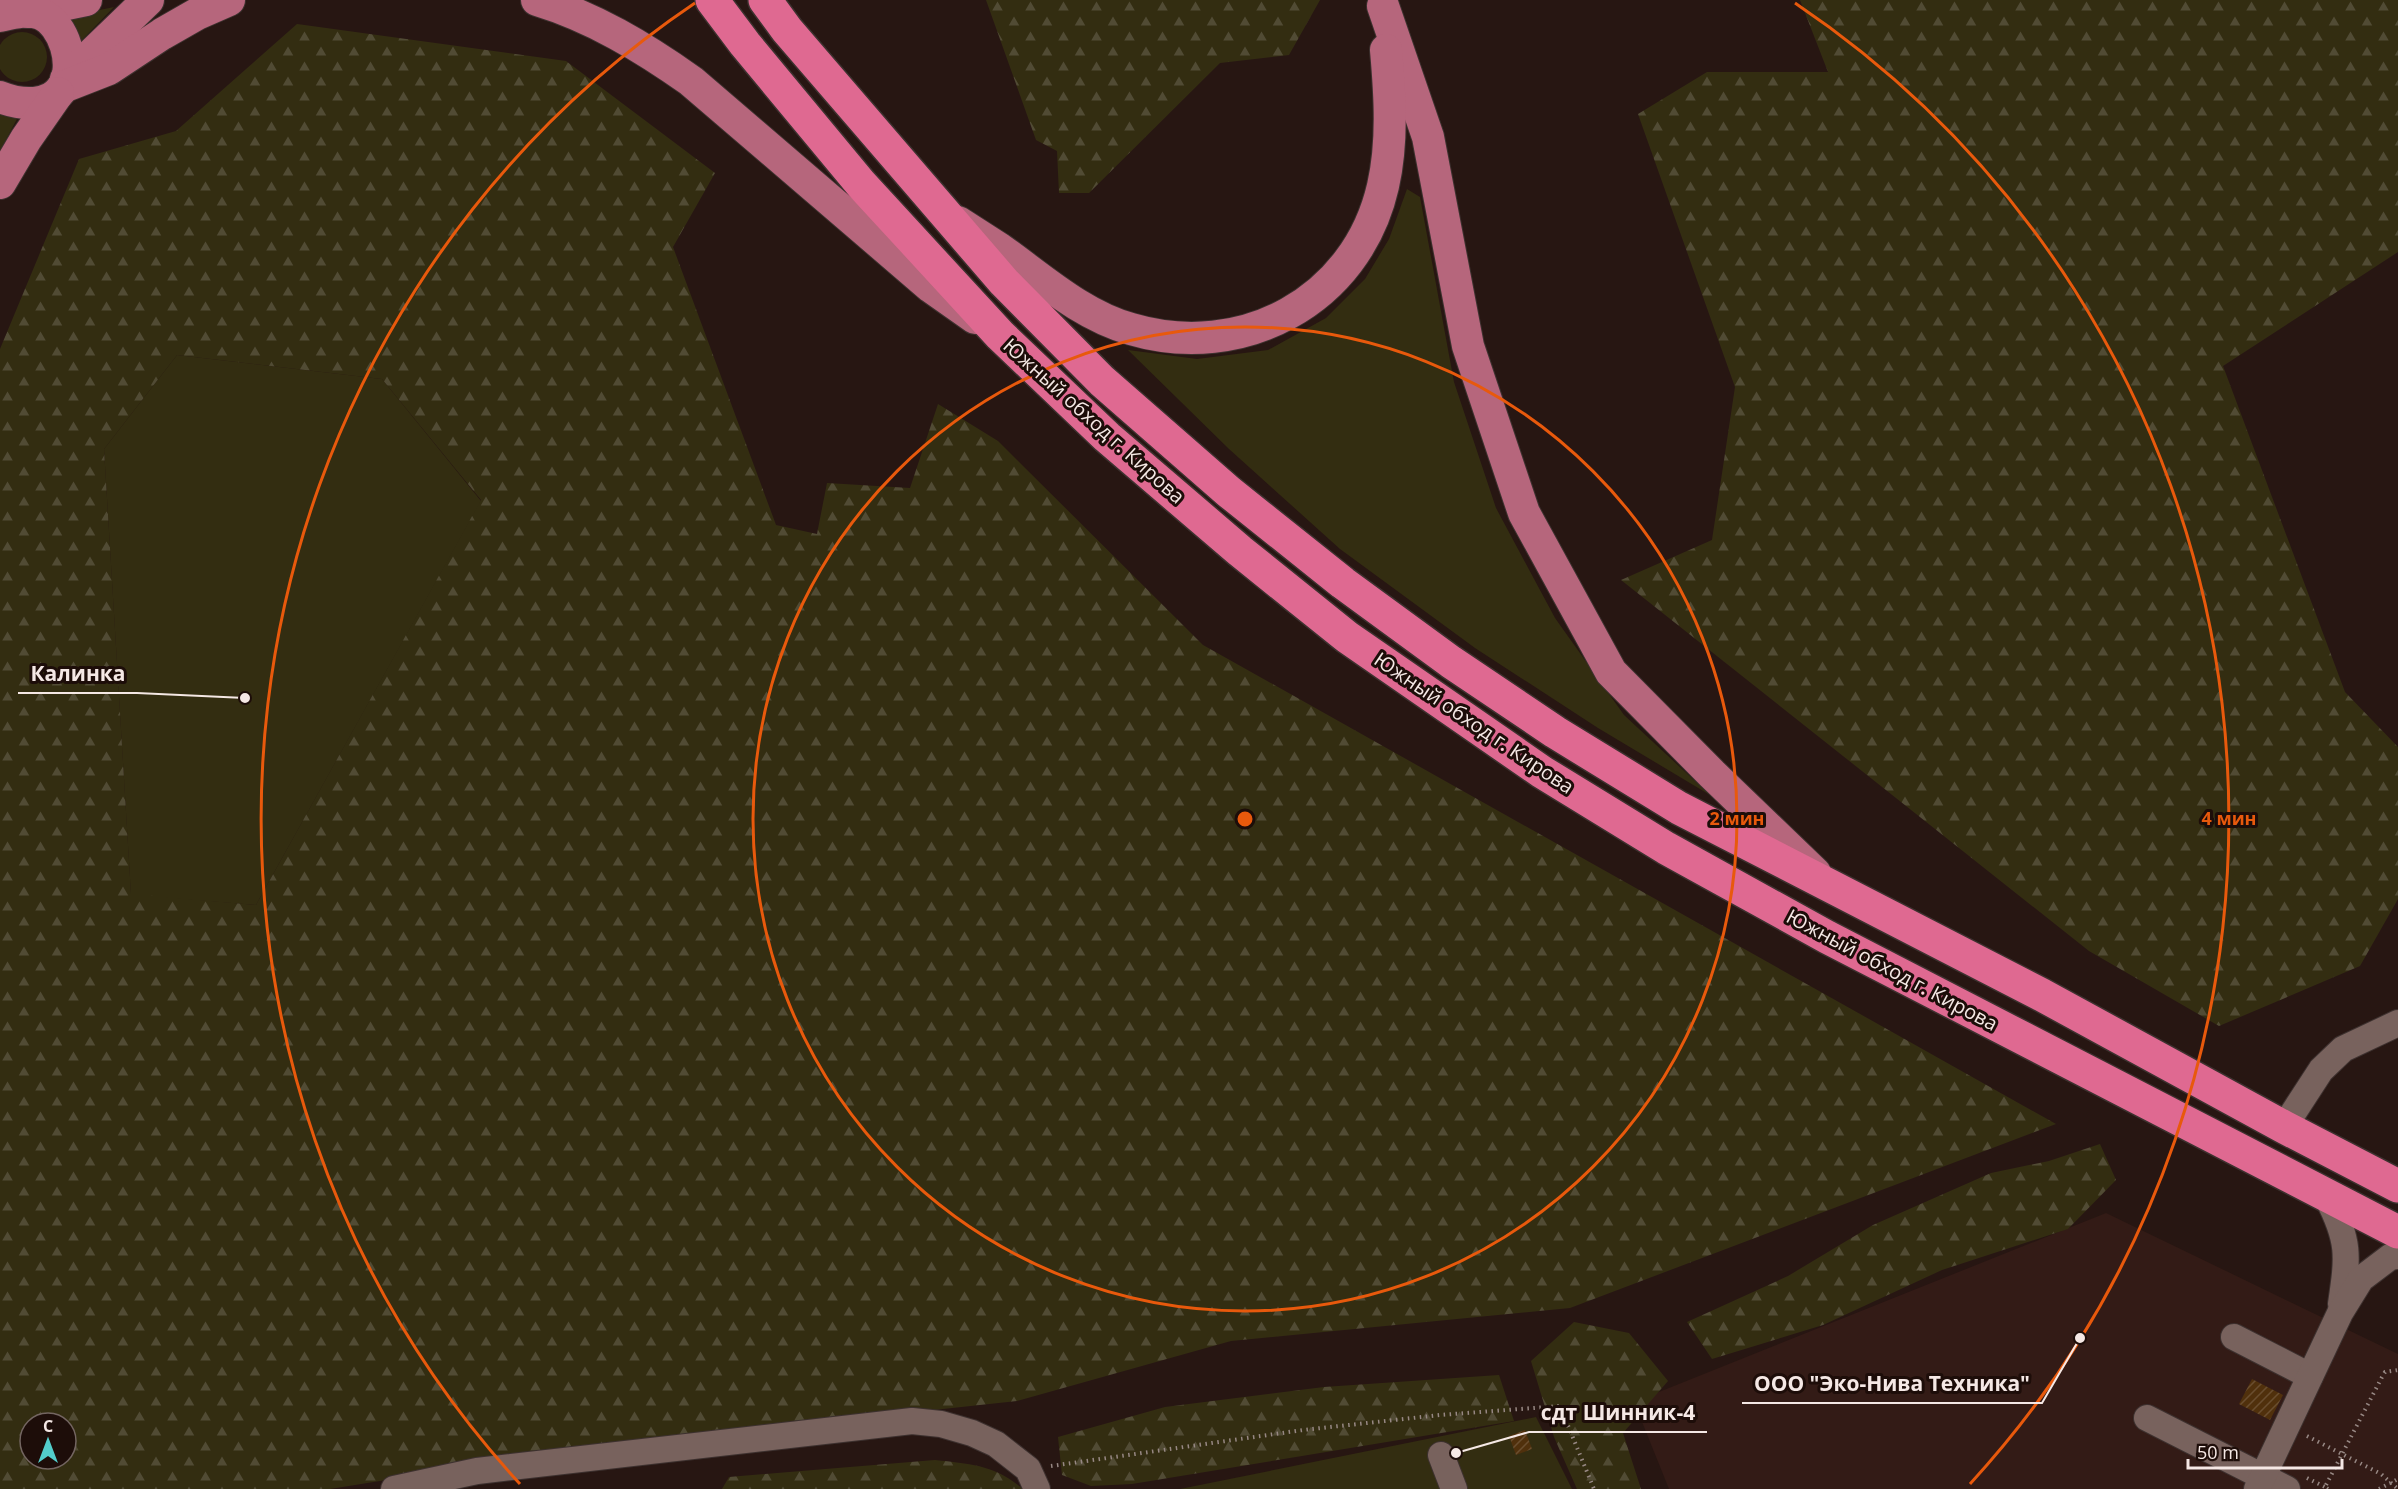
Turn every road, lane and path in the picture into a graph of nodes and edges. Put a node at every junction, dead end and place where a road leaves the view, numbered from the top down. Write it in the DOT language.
graph roads {
  1 [pos="86,0"];
  2 [pos="148,0"];
  3 [pos="229,0"];
  4 [pos="537,0"];
  5 [pos="712,0"];
  6 [pos="765,0"];
  7 [pos="1382,3"];
  8 [pos="14,14"];
  9 [pos="63,86"];
  10 [pos="0,97"];
  11 [pos="0,183"];
  12 [pos="952,219"];
  13 [pos="999,334"];
  14 [pos="1832,888"];
  15 [pos="2398,1023"];
  16 [pos="2284,1128"];
  17 [pos="2398,1186"];
  18 [pos="2328,1197"];
  19 [pos="2398,1232"];
  20 [pos="2398,1256"];
  21 [pos="2340,1313"];
  22 [pos="2234,1337"];
  23 [pos="2398,1370"];
  24 [pos="2310,1377"];
  25 [pos="2147,1418"];
  26 [pos="2298,1432"];
  27 [pos="2342,1454"];
  28 [pos="1441,1455"];
  29 [pos="1032,1479"];
  30 [pos="2398,1479"];
  31 [pos="2392,1482"];
  32 [pos="2260,1483"];
  33 [pos="2296,1483"];
  34 [pos="2326,1488"];
  35 [pos="394,1489"];
  36 [pos="1454,1489"];
  37 [pos="1594,1489"];
  38 [pos="2379,1489"];
  39 [pos="2398,1489"];
  1 -- 8 [label="main road"];
  2 -- 9 [label="main road"];
  3 -- 9 [label="main road"];
  4 -- 13 [label="main road"];
  5 -- 13 [label="highway, Южный обход г. Кирова"];
  6 -- 12 [label="highway, Южный обход г. Кирова"];
  7 -- 12 [label="main road"];
  7 -- 14 [label="main road"];
  8 -- 9 [label="main road"];
  9 -- 10 [label="main road"];
  9 -- 11 [label="main road"];
  12 -- 14 [label="highway, Южный обход г. Кирова"];
  13 -- 18 [label="highway, Южный обход г. Кирова"];
  14 -- 16 [label="highway, Южный обход г. Кирова"];
  15 -- 16 [label="street"];
  16 -- 17 [label="highway, Южный обход г. Кирова"];
  18 -- 19 [label="highway, Южный обход г. Кирова"];
  18 -- 21 [label="street"];
  20 -- 21 [label="street"];
  21 -- 24 [label="street"];
  22 -- 24 [label="street"];
  23 -- 27 [label="path"];
  24 -- 32 [label="street"];
  25 -- 32 [label="street"];
  26 -- 27 [label="path"];
  27 -- 31 [label="path"];
  27 -- 34 [label="path"];
  28 -- 36 [label="street"];
  29 -- 35 [label="street"];
  29 -- 37 [label="path"];
  30 -- 31 [label="path"];
  31 -- 38 [label="path"];
  31 -- 39 [label="path"];
  32 -- 33 [label="street"];
  33 -- 34 [label="path"];
}
